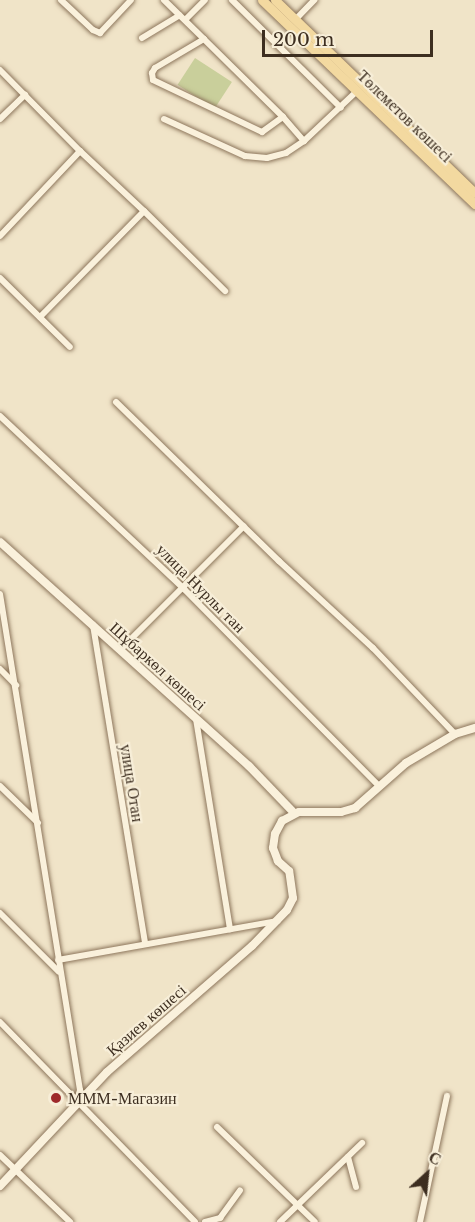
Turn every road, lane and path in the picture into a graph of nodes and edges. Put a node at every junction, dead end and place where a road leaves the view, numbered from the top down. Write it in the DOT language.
graph roads {
  1 [pos="61,0"];
  2 [pos="131,0"];
  3 [pos="164,0"];
  4 [pos="204,0"];
  5 [pos="231,0"];
  6 [pos="262,0"];
  7 [pos="275,0"];
  8 [pos="314,0"];
  9 [pos="182,17"];
  10 [pos="295,20"];
  11 [pos="142,38"];
  12 [pos="204,39"];
  13 [pos="0,70"];
  14 [pos="346,75"];
  15 [pos="357,91"];
  16 [pos="24,95"];
  17 [pos="341,108"];
  18 [pos="283,117"];
  19 [pos="164,118"];
  20 [pos="0,120"];
  21 [pos="304,141"];
  22 [pos="80,151"];
  23 [pos="475,193"];
  24 [pos="475,204"];
  25 [pos="144,211"];
  26 [pos="0,236"];
  27 [pos="0,278"];
  28 [pos="225,291"];
  29 [pos="40,317"];
  30 [pos="70,347"];
  31 [pos="116,402"];
  32 [pos="0,416"];
  33 [pos="244,526"];
  34 [pos="0,542"];
  35 [pos="184,590"];
  36 [pos="0,594"];
  37 [pos="93,626"];
  38 [pos="120,650"];
  39 [pos="0,669"];
  40 [pos="17,685"];
  41 [pos="196,718"];
  42 [pos="475,728"];
  43 [pos="455,734"];
  44 [pos="378,785"];
  45 [pos="0,786"];
  46 [pos="294,813"];
  47 [pos="39,824"];
  48 [pos="0,913"];
  49 [pos="278,921"];
  50 [pos="230,929"];
  51 [pos="145,944"];
  52 [pos="58,960"];
  53 [pos="60,972"];
  54 [pos="0,1022"];
  55 [pos="447,1096"];
  56 [pos="77,1103"];
  57 [pos="217,1127"];
  58 [pos="362,1143"];
  59 [pos="0,1155"];
  60 [pos="348,1157"];
  61 [pos="15,1170"];
  62 [pos="0,1186"];
  63 [pos="356,1187"];
  64 [pos="240,1191"];
  65 [pos="297,1205"];
  66 [pos="70,1222"];
  67 [pos="195,1222"];
  68 [pos="206,1222"];
  69 [pos="280,1222"];
  70 [pos="315,1222"];
  71 [pos="420,1222"];
  1 -- 2 [label="street"];
  3 -- 9 [label="street"];
  4 -- 9 [label="street"];
  5 -- 17 [label="street"];
  6 -- 14 [label="main road, Төлеметов көшесі"];
  7 -- 10 [label="main road, Төлеметов көшесі"];
  8 -- 10 [label="street"];
  9 -- 11 [label="street"];
  9 -- 12 [label="street"];
  10 -- 14 [label="main road, Төлеметов көшесі"];
  12 -- 18 [label="street"];
  12 -- 18 [label="street"];
  13 -- 16 [label="street"];
  14 -- 15 [label="main road, Төлеметов көшесі"];
  14 -- 23 [label="main road, Төлеметов көшесі"];
  15 -- 17 [label="street"];
  15 -- 24 [label="main road, Төлеметов көшесі"];
  16 -- 20 [label="street"];
  16 -- 22 [label="street"];
  17 -- 21 [label="street"];
  18 -- 21 [label="street"];
  19 -- 21 [label="street"];
  22 -- 25 [label="street"];
  22 -- 26 [label="street"];
  25 -- 28 [label="street"];
  25 -- 29 [label="street"];
  27 -- 29 [label="street"];
  29 -- 30 [label="street"];
  31 -- 33 [label="street"];
  32 -- 35 [label="street, улица Нурлы тан"];
  33 -- 35 [label="street"];
  33 -- 43 [label="street"];
  34 -- 37 [label="street, Шұбаркөл көшесі"];
  35 -- 38 [label="street"];
  35 -- 44 [label="street, улица Нурлы тан"];
  36 -- 40 [label="street"];
  37 -- 38 [label="street, Шұбаркөл көшесі"];
  37 -- 51 [label="street, улица Отан"];
  38 -- 41 [label="street, Шұбаркөл көшесі"];
  39 -- 40 [label="street"];
  40 -- 47 [label="street"];
  41 -- 46 [label="street, Шұбаркөл көшесі"];
  41 -- 50 [label="street"];
  42 -- 43 [label="street"];
  43 -- 44 [label="street"];
  44 -- 46 [label="street"];
  45 -- 47 [label="street"];
  46 -- 49 [label="street, Қазиев көшесі"];
  47 -- 52 [label="street"];
  48 -- 53 [label="street"];
  49 -- 50 [label="street"];
  49 -- 56 [label="street, Қазиев көшесі"];
  50 -- 51 [label="street"];
  51 -- 52 [label="street"];
  52 -- 53 [label="street"];
  53 -- 56 [label="street"];
  54 -- 56 [label="street"];
  55 -- 71 [label="street"];
  56 -- 61 [label="street, Қазиев көшесі"];
  56 -- 67 [label="street"];
  57 -- 65 [label="street"];
  58 -- 60 [label="street"];
  59 -- 61 [label="street"];
  60 -- 63 [label="street"];
  60 -- 65 [label="street"];
  61 -- 62 [label="street, Қазиев көшесі"];
  61 -- 66 [label="street"];
  64 -- 68 [label="street"];
  65 -- 69 [label="street"];
  65 -- 70 [label="street"];
}
